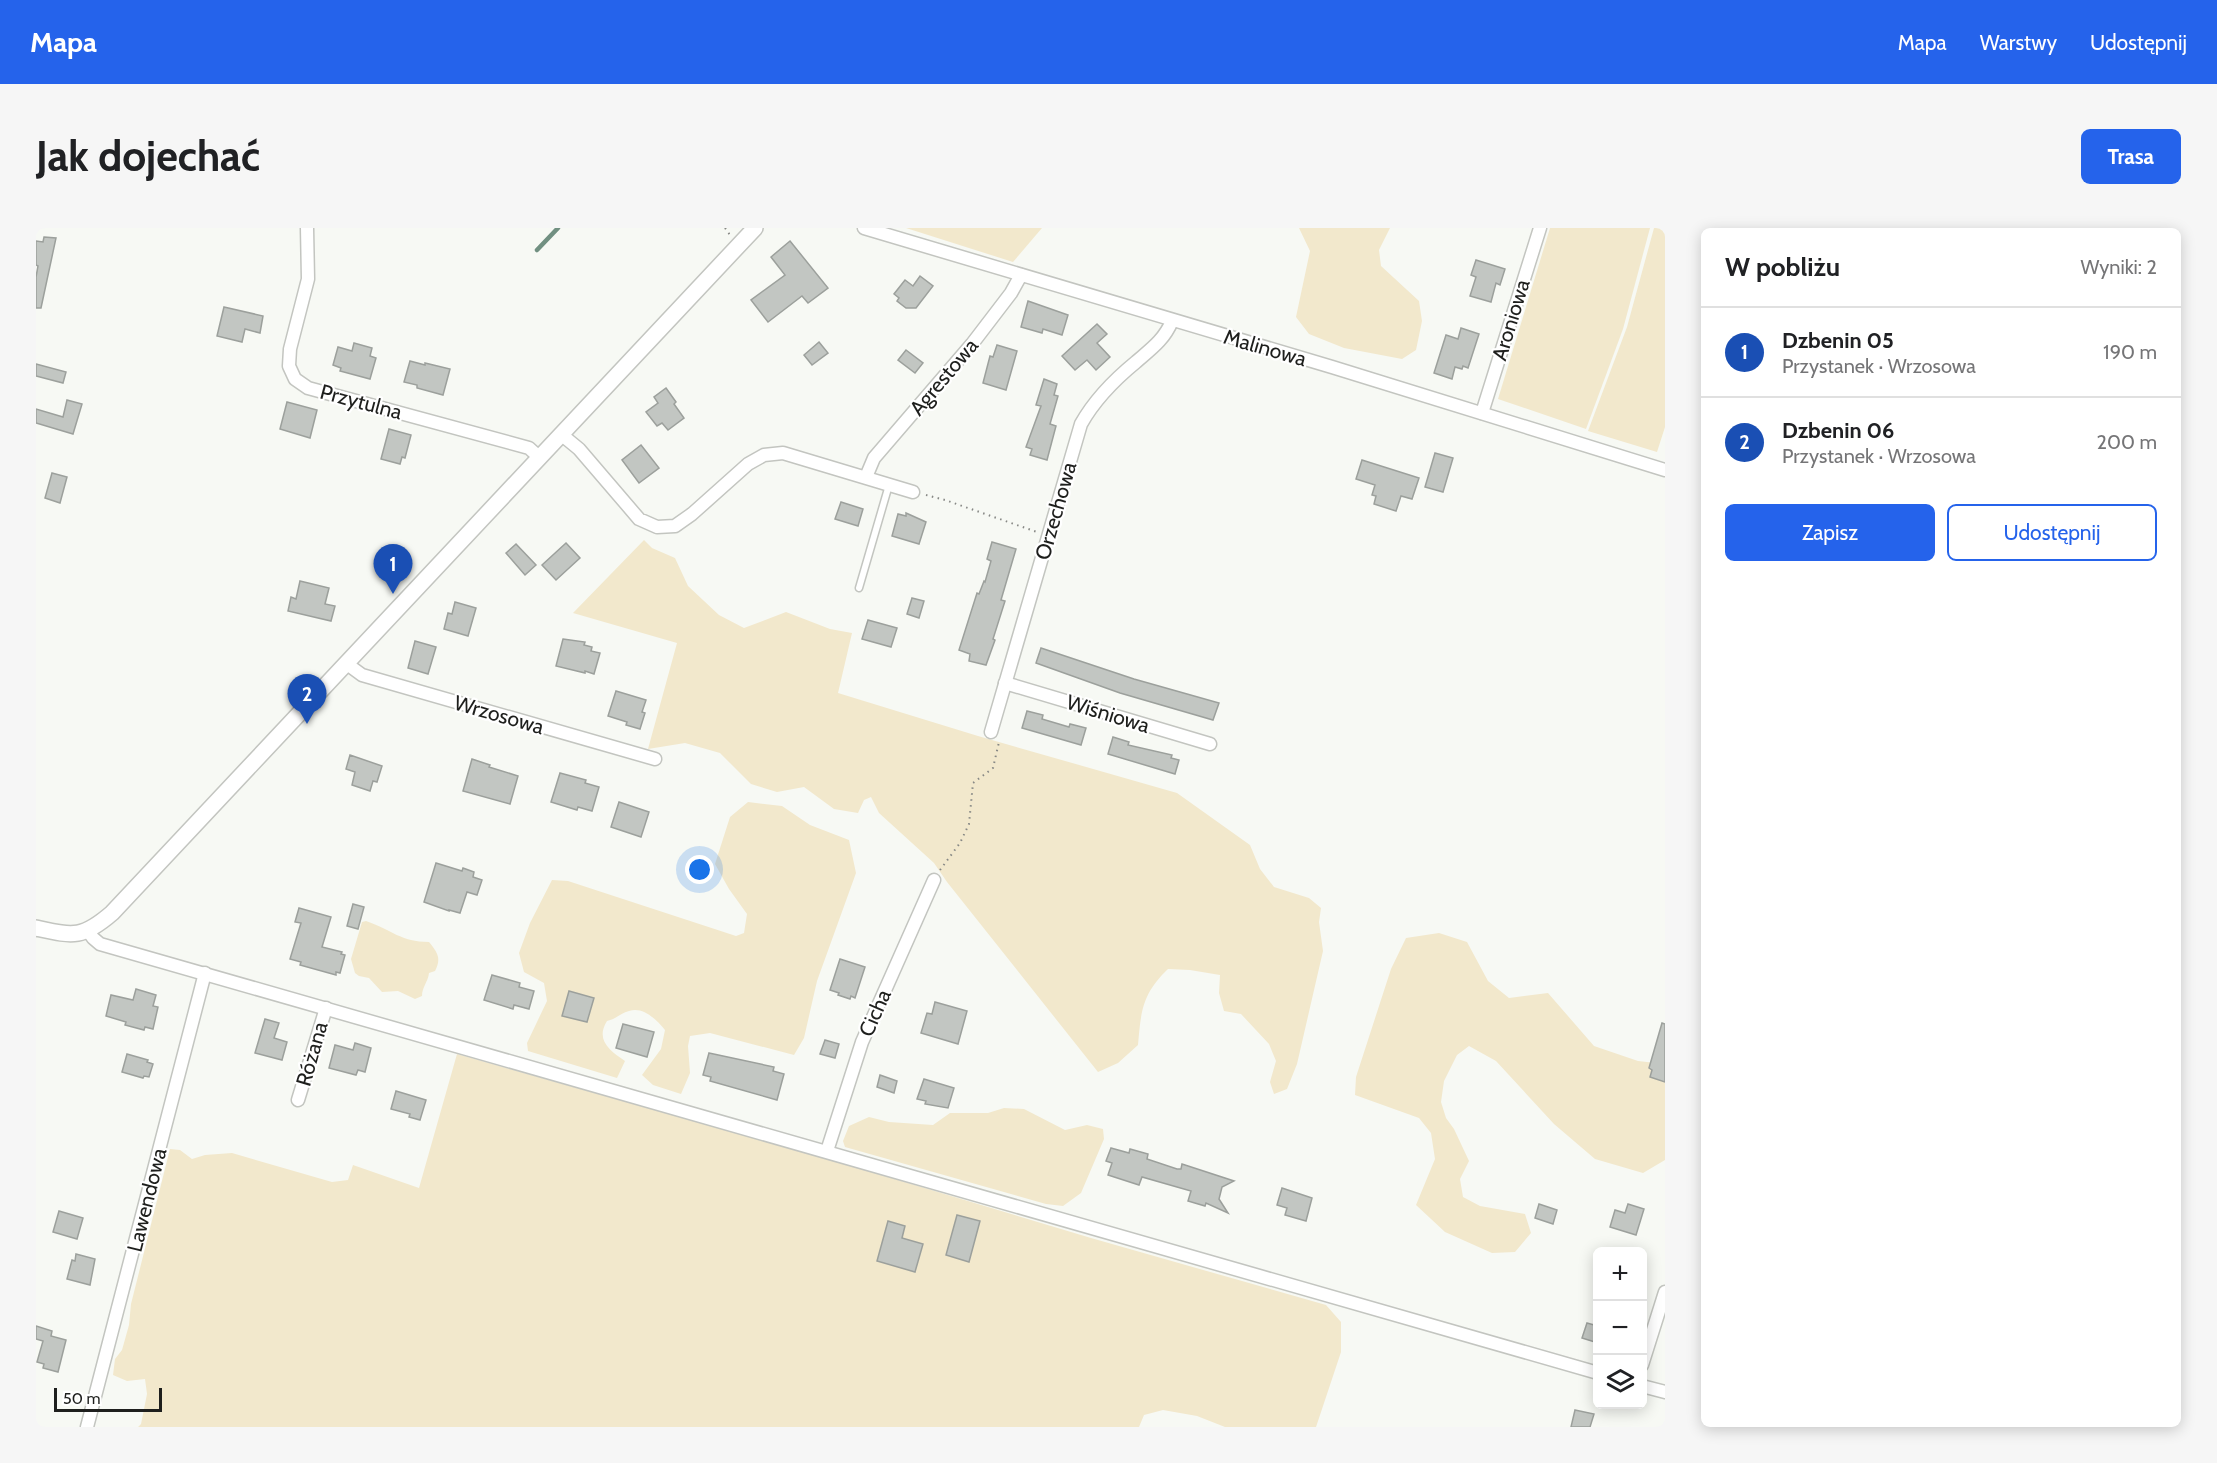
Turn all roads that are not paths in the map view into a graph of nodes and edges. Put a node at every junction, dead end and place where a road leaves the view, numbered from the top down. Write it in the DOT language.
graph roads {
  1 [pos="307,228"];
  2 [pos="755,228"];
  3 [pos="864,228"];
  4 [pos="1540,228"];
  5 [pos="1021,275"];
  6 [pos="1173,321"];
  7 [pos="1482,413"];
  8 [pos="562,435"];
  9 [pos="540,458"];
  10 [pos="1665,470"];
  11 [pos="866,477"];
  12 [pos="890,484"];
  13 [pos="913,492"];
  14 [pos="859,588"];
  15 [pos="347,664"];
  16 [pos="1005,683"];
  17 [pos="996,734"];
  18 [pos="1210,744"];
  19 [pos="655,759"];
  20 [pos="934,880"];
  21 [pos="36,928"];
  22 [pos="88,931"];
  23 [pos="205,973"];
  24 [pos="326,1008"];
  25 [pos="298,1100"];
  26 [pos="827,1151"];
  27 [pos="1665,1292"];
  28 [pos="1645,1355"];
  29 [pos="1593,1372"];
  30 [pos="1647,1387"];
  31 [pos="1665,1392"];
  32 [pos="87,1427"];
  1 -- 9 [label="street, Przytulna"];
  2 -- 8 [label="street"];
  3 -- 5 [label="street, Malinowa"];
  4 -- 7 [label="street, Aroniowa"];
  5 -- 6 [label="street, Malinowa"];
  5 -- 11 [label="street, Agrestowa"];
  6 -- 7 [label="street, Malinowa"];
  6 -- 16 [label="street, Orzechowa"];
  7 -- 10 [label="street, Malinowa"];
  8 -- 9 [label="street"];
  8 -- 11 [label="street"];
  9 -- 15 [label="street"];
  11 -- 12 [label="street"];
  12 -- 13 [label="street"];
  12 -- 14 [label="lane"];
  15 -- 19 [label="street, Wrzosowa"];
  15 -- 22 [label="street"];
  16 -- 17 [label="street, Orzechowa"];
  16 -- 18 [label="street, Wiśniowa"];
  20 -- 26 [label="street, Cicha"];
  21 -- 22 [label="street"];
  22 -- 23 [label="street"];
  23 -- 24 [label="street"];
  23 -- 32 [label="street, Lawendowa"];
  24 -- 25 [label="street, Różana"];
  24 -- 26 [label="street"];
  26 -- 29 [label="street"];
  27 -- 28 [label="street"];
  30 -- 31 [label="street"];
}
